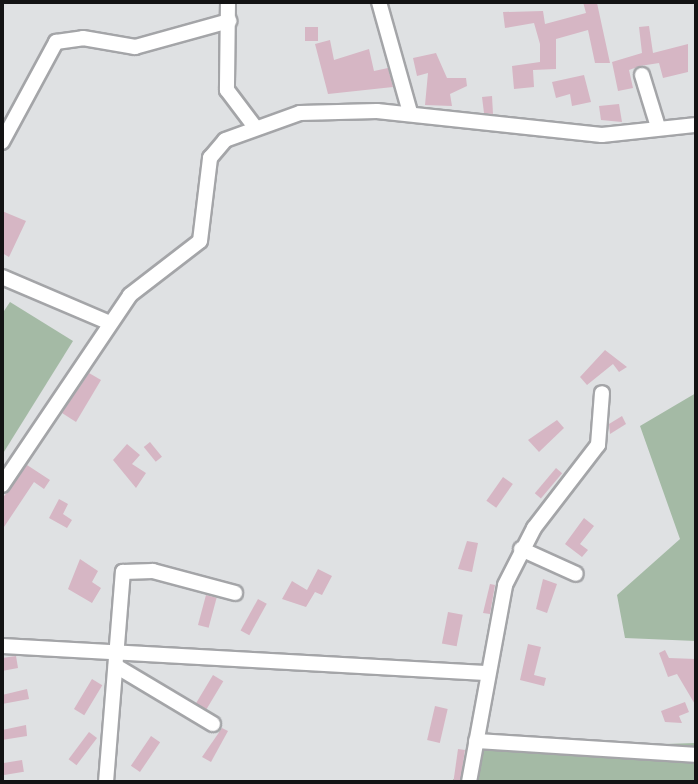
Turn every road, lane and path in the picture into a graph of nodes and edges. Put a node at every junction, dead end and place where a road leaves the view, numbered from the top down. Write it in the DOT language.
graph roads {
  1 [pos="228,2"];
  2 [pos="379,2"];
  3 [pos="229,21"];
  4 [pos="642,75"];
  5 [pos="410,113"];
  6 [pos="696,125"];
  7 [pos="255,127"];
  8 [pos="658,127"];
  9 [pos="2,142"];
  10 [pos="2,278"];
  11 [pos="110,323"];
  12 [pos="602,393"];
  13 [pos="2,485"];
  14 [pos="521,549"];
  15 [pos="576,574"];
  16 [pos="235,593"];
  17 [pos="2,646"];
  18 [pos="116,660"];
  19 [pos="487,673"];
  20 [pos="213,724"];
  21 [pos="476,741"];
  22 [pos="696,755"];
  23 [pos="106,782"];
  24 [pos="469,782"];
  1 -- 3 [label="street"];
  2 -- 5 [label="street"];
  3 -- 7 [label="street"];
  3 -- 9 [label="street"];
  4 -- 8 [label="street"];
  5 -- 7 [label="street"];
  5 -- 8 [label="street"];
  6 -- 8 [label="street"];
  7 -- 11 [label="street"];
  10 -- 11 [label="street"];
  11 -- 13 [label="street"];
  12 -- 14 [label="street"];
  14 -- 15 [label="street"];
  14 -- 19 [label="street"];
  16 -- 18 [label="street"];
  17 -- 18 [label="street"];
  18 -- 19 [label="street"];
  18 -- 20 [label="street"];
  18 -- 23 [label="street"];
  19 -- 21 [label="street"];
  21 -- 22 [label="street"];
  21 -- 24 [label="street"];
}
